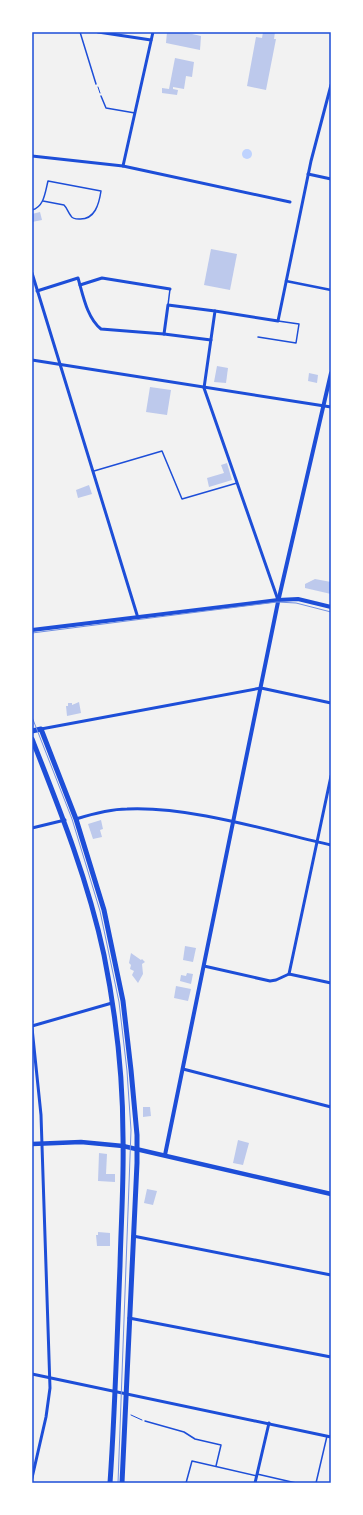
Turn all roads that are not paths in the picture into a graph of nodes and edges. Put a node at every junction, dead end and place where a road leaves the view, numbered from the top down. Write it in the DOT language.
graph roads {
  1 [pos="80,32"];
  2 [pos="98,32"];
  3 [pos="153,32"];
  4 [pos="151,40"];
  5 [pos="96,84"];
  6 [pos="331,86"];
  7 [pos="101,96"];
  8 [pos="135,113"];
  9 [pos="32,156"];
  10 [pos="123,166"];
  11 [pos="308,174"];
  12 [pos="331,179"];
  13 [pos="43,201"];
  14 [pos="290,202"];
  15 [pos="32,210"];
  16 [pos="32,273"];
  17 [pos="286,281"];
  18 [pos="80,286"];
  19 [pos="170,289"];
  20 [pos="331,290"];
  21 [pos="38,291"];
  22 [pos="168,305"];
  23 [pos="215,312"];
  24 [pos="278,321"];
  25 [pos="164,334"];
  26 [pos="258,337"];
  27 [pos="211,340"];
  28 [pos="32,360"];
  29 [pos="60,364"];
  30 [pos="331,373"];
  31 [pos="204,388"];
  32 [pos="324,406"];
  33 [pos="331,408"];
  34 [pos="93,472"];
  35 [pos="237,482"];
  36 [pos="278,600"];
  37 [pos="331,606"];
  38 [pos="138,618"];
  39 [pos="32,630"];
  40 [pos="261,688"];
  41 [pos="331,703"];
  42 [pos="41,729"];
  43 [pos="32,731"];
  44 [pos="32,739"];
  45 [pos="331,776"];
  46 [pos="76,819"];
  47 [pos="65,820"];
  48 [pos="233,822"];
  49 [pos="32,828"];
  50 [pos="316,842"];
  51 [pos="331,845"];
  52 [pos="204,966"];
  53 [pos="289,974"];
  54 [pos="331,984"];
  55 [pos="112,1003"];
  56 [pos="32,1027"];
  57 [pos="183,1069"];
  58 [pos="331,1107"];
  59 [pos="42,1143"];
  60 [pos="32,1144"];
  61 [pos="123,1146"];
  62 [pos="138,1149"];
  63 [pos="165,1155"];
  64 [pos="331,1194"];
  65 [pos="133,1236"];
  66 [pos="331,1275"];
  67 [pos="129,1318"];
  68 [pos="331,1357"];
  69 [pos="32,1374"];
  70 [pos="49,1378"];
  71 [pos="115,1391"];
  72 [pos="126,1394"];
  73 [pos="145,1421"];
  74 [pos="269,1423"];
  75 [pos="329,1436"];
  76 [pos="216,1466"];
  77 [pos="257,1475"];
  78 [pos="32,1478"];
  79 [pos="110,1483"];
  80 [pos="122,1483"];
  81 [pos="186,1483"];
  82 [pos="256,1483"];
  83 [pos="296,1483"];
  84 [pos="316,1483"];
  1 -- 5 [label="lane"];
  2 -- 4 [label="street"];
  3 -- 4 [label="street"];
  4 -- 8 [label="street"];
  6 -- 11 [label="street"];
  7 -- 8 [label="lane"];
  8 -- 10 [label="street"];
  9 -- 10 [label="street"];
  10 -- 14 [label="street"];
  11 -- 12 [label="street"];
  11 -- 17 [label="street"];
  13 -- 13 [label="lane"];
  13 -- 15 [label="lane"];
  16 -- 21 [label="street"];
  17 -- 20 [label="street"];
  17 -- 24 [label="street"];
  18 -- 19 [label="street"];
  18 -- 21 [label="street"];
  18 -- 25 [label="street"];
  19 -- 22 [label="lane"];
  21 -- 29 [label="street"];
  22 -- 23 [label="street"];
  22 -- 25 [label="street"];
  23 -- 24 [label="street"];
  23 -- 27 [label="street"];
  24 -- 26 [label="lane"];
  25 -- 27 [label="street"];
  27 -- 31 [label="street"];
  28 -- 29 [label="street"];
  29 -- 31 [label="street"];
  29 -- 34 [label="street"];
  30 -- 32 [label="street"];
  31 -- 32 [label="street"];
  31 -- 35 [label="street"];
  32 -- 33 [label="street"];
  32 -- 36 [label="street"];
  34 -- 35 [label="lane"];
  34 -- 38 [label="street"];
  35 -- 36 [label="street"];
  36 -- 37 [label="street"];
  36 -- 38 [label="street"];
  36 -- 40 [label="street"];
  38 -- 39 [label="street"];
  40 -- 41 [label="street"];
  40 -- 42 [label="street"];
  40 -- 48 [label="street"];
  42 -- 43 [label="main road"];
  42 -- 46 [label="main road"];
  44 -- 47 [label="main road"];
  45 -- 50 [label="street"];
  46 -- 48 [label="street"];
  46 -- 62 [label="main road"];
  47 -- 49 [label="street"];
  47 -- 55 [label="main road"];
  48 -- 50 [label="street"];
  48 -- 52 [label="street"];
  50 -- 51 [label="street"];
  50 -- 53 [label="street"];
  52 -- 53 [label="street"];
  52 -- 57 [label="street"];
  53 -- 54 [label="street"];
  55 -- 56 [label="street"];
  55 -- 61 [label="main road"];
  56 -- 59 [label="street"];
  57 -- 58 [label="street"];
  57 -- 63 [label="street"];
  59 -- 60 [label="main road"];
  59 -- 61 [label="main road"];
  59 -- 70 [label="street"];
  61 -- 62 [label="main road"];
  61 -- 71 [label="main road"];
  62 -- 63 [label="main road"];
  62 -- 65 [label="main road"];
  63 -- 64 [label="main road"];
  65 -- 66 [label="street"];
  65 -- 67 [label="main road"];
  67 -- 68 [label="street"];
  67 -- 72 [label="main road"];
  69 -- 70 [label="street"];
  70 -- 71 [label="street"];
  70 -- 78 [label="street"];
  71 -- 72 [label="street"];
  71 -- 79 [label="main road"];
  72 -- 74 [label="street"];
  72 -- 80 [label="main road"];
  73 -- 76 [label="lane"];
  74 -- 75 [label="street"];
  74 -- 77 [label="street"];
  75 -- 84 [label="lane"];
  76 -- 77 [label="lane"];
  76 -- 81 [label="lane"];
  77 -- 82 [label="street"];
  77 -- 83 [label="lane"];
}
